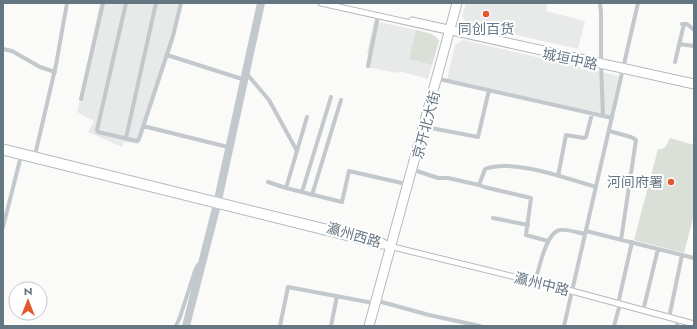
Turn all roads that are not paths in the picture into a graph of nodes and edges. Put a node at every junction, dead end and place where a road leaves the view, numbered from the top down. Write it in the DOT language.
graph roads {
  1 [pos="67,3"];
  2 [pos="103,3"];
  3 [pos="126,3"];
  4 [pos="156,3"];
  5 [pos="181,3"];
  6 [pos="259,3"];
  7 [pos="263,3"];
  8 [pos="322,3"];
  9 [pos="334,3"];
  10 [pos="455,3"];
  11 [pos="460,3"];
  12 [pos="600,3"];
  13 [pos="638,3"];
  14 [pos="378,16"];
  15 [pos="450,30"];
  16 [pos="694,30"];
  17 [pos="680,44"];
  18 [pos="694,46"];
  19 [pos="3,49"];
  20 [pos="167,56"];
  21 [pos="675,62"];
  22 [pos="601,63"];
  23 [pos="368,66"];
  24 [pos="623,68"];
  25 [pos="55,72"];
  26 [pos="247,74"];
  27 [pos="242,79"];
  28 [pos="439,79"];
  29 [pos="694,82"];
  30 [pos="694,86"];
  31 [pos="489,90"];
  32 [pos="331,97"];
  33 [pos="81,99"];
  34 [pos="341,100"];
  35 [pos="592,114"];
  36 [pos="307,116"];
  37 [pos="603,116"];
  38 [pos="612,118"];
  39 [pos="143,126"];
  40 [pos="426,127"];
  41 [pos="609,131"];
  42 [pos="126,138"];
  43 [pos="3,147"];
  44 [pos="228,147"];
  45 [pos="297,151"];
  46 [pos="3,152"];
  47 [pos="35,155"];
  48 [pos="21,156"];
  49 [pos="414,170"];
  50 [pos="558,176"];
  51 [pos="268,182"];
  52 [pos="406,184"];
  53 [pos="479,185"];
  54 [pos="596,187"];
  55 [pos="286,188"];
  56 [pos="302,192"];
  57 [pos="312,195"];
  58 [pos="217,203"];
  59 [pos="493,218"];
  60 [pos="528,225"];
  61 [pos="3,227"];
  62 [pos="586,233"];
  63 [pos="621,240"];
  64 [pos="548,241"];
  65 [pos="632,242"];
  66 [pos="391,246"];
  67 [pos="658,249"];
  68 [pos="682,255"];
  69 [pos="694,258"];
  70 [pos="201,260"];
  71 [pos="535,282"];
  72 [pos="572,291"];
  73 [pos="337,296"];
  74 [pos="376,302"];
  75 [pos="619,304"];
  76 [pos="643,311"];
  77 [pos="669,318"];
  78 [pos="678,320"];
  79 [pos="694,324"];
  80 [pos="176,326"];
  81 [pos="184,326"];
  82 [pos="188,326"];
  83 [pos="280,326"];
  84 [pos="331,326"];
  85 [pos="367,326"];
  86 [pos="371,326"];
  87 [pos="480,326"];
  88 [pos="564,326"];
  89 [pos="614,326"];
  90 [pos="677,326"];
  1 -- 25 [label="street"];
  2 -- 33 [label="street"];
  3 -- 42 [label="street"];
  4 -- 42 [label="street"];
  5 -- 20 [label="street"];
  6 -- 27 [label="street"];
  7 -- 26 [label="street"];
  8 -- 14 [label="main road"];
  9 -- 15 [label="main road"];
  10 -- 15 [label="main road, 京开北大街"];
  11 -- 15 [label="main road, 京开北大街"];
  12 -- 22 [label="street"];
  13 -- 24 [label="street"];
  14 -- 15 [label="main road"];
  14 -- 23 [label="street"];
  15 -- 22 [label="main road, 城垣中路"];
  15 -- 28 [label="main road, 京开北大街"];
  15 -- 52 [label="main road, 京开北大街"];
  16 -- 17 [label="street"];
  17 -- 18 [label="street"];
  17 -- 21 [label="street"];
  19 -- 25 [label="street"];
  20 -- 27 [label="street"];
  20 -- 39 [label="street"];
  22 -- 24 [label="main road, 城垣中路"];
  22 -- 37 [label="street"];
  24 -- 29 [label="main road, 城垣中路"];
  24 -- 30 [label="main road, 城垣中路"];
  24 -- 38 [label="street"];
  25 -- 47 [label="street"];
  26 -- 45 [label="street"];
  26 -- 58 [label="street"];
  27 -- 44 [label="street"];
  28 -- 31 [label="street"];
  28 -- 40 [label="main road, 京开北大街"];
  31 -- 35 [label="street"];
  31 -- 40 [label="street"];
  32 -- 56 [label="street"];
  34 -- 57 [label="street"];
  35 -- 38 [label="street"];
  35 -- 50 [label="street"];
  36 -- 45 [label="street"];
  38 -- 41 [label="street"];
  39 -- 42 [label="street"];
  39 -- 44 [label="street"];
  40 -- 49 [label="main road, 京开北大街"];
  41 -- 54 [label="street"];
  41 -- 63 [label="street"];
  43 -- 47 [label="main road, 瀛州西路"];
  44 -- 58 [label="street"];
  45 -- 55 [label="street"];
  46 -- 48 [label="main road, 瀛州西路"];
  47 -- 58 [label="main road, 瀛州西路"];
  48 -- 58 [label="main road, 瀛州西路"];
  48 -- 61 [label="street"];
  49 -- 53 [label="street"];
  49 -- 66 [label="main road, 京开北大街"];
  50 -- 53 [label="street"];
  50 -- 54 [label="street"];
  51 -- 55 [label="street"];
  52 -- 57 [label="street"];
  52 -- 66 [label="main road, 京开北大街"];
  53 -- 60 [label="street"];
  54 -- 62 [label="street"];
  55 -- 56 [label="street"];
  56 -- 57 [label="street"];
  58 -- 66 [label="main road, 瀛州西路"];
  58 -- 70 [label="street"];
  58 -- 82 [label="street"];
  59 -- 60 [label="street"];
  60 -- 64 [label="street"];
  62 -- 63 [label="street"];
  62 -- 64 [label="street"];
  62 -- 72 [label="street"];
  63 -- 65 [label="street"];
  64 -- 71 [label="street"];
  65 -- 67 [label="street"];
  65 -- 75 [label="street"];
  66 -- 71 [label="main road, 瀛州中路"];
  66 -- 74 [label="main road"];
  67 -- 68 [label="street"];
  67 -- 76 [label="street"];
  68 -- 69 [label="street"];
  68 -- 77 [label="street"];
  70 -- 80 [label="street"];
  70 -- 81 [label="street"];
  71 -- 72 [label="main road, 瀛州中路"];
  72 -- 75 [label="main road, 瀛州中路"];
  72 -- 88 [label="street"];
  73 -- 74 [label="street"];
  73 -- 83 [label="street"];
  73 -- 84 [label="street"];
  74 -- 85 [label="main road"];
  74 -- 86 [label="main road"];
  74 -- 87 [label="street"];
  75 -- 76 [label="main road, 瀛州中路"];
  75 -- 89 [label="street"];
  76 -- 77 [label="main road, 瀛州中路"];
  77 -- 78 [label="main road, 瀛州中路"];
  78 -- 79 [label="main road, 瀛州中路"];
  78 -- 90 [label="street"];
}
